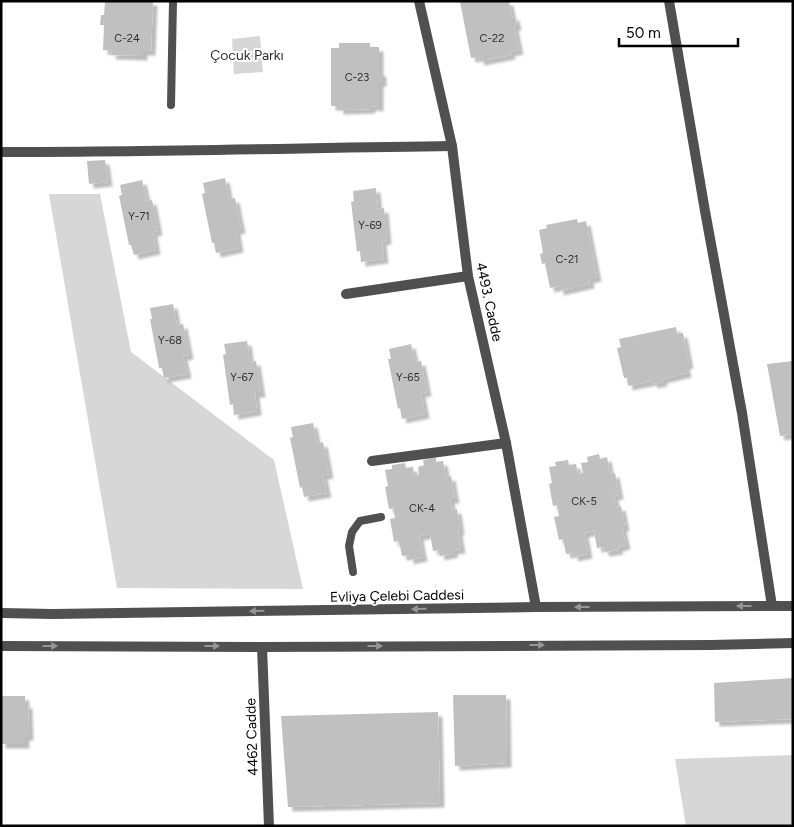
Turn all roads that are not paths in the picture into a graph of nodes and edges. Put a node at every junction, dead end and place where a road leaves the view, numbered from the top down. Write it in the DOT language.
graph roads {
  1 [pos="173,1"];
  2 [pos="419,1"];
  3 [pos="669,1"];
  4 [pos="171,105"];
  5 [pos="452,146"];
  6 [pos="1,152"];
  7 [pos="468,276"];
  8 [pos="346,294"];
  9 [pos="506,443"];
  10 [pos="372,461"];
  11 [pos="381,517"];
  12 [pos="353,572"];
  13 [pos="772,606"];
  14 [pos="793,606"];
  15 [pos="536,608"];
  16 [pos="1,613"];
  17 [pos="793,643"];
  18 [pos="1,646"];
  19 [pos="262,646"];
  20 [pos="269,826"];
  1 -- 4 [label="lane"];
  2 -- 5 [label="street, 4493. Cadde"];
  3 -- 13 [label="street"];
  5 -- 6 [label="street"];
  5 -- 7 [label="street, 4493. Cadde"];
  7 -- 8 [label="street"];
  7 -- 9 [label="street, 4493. Cadde"];
  9 -- 10 [label="street"];
  9 -- 15 [label="street, 4493. Cadde"];
  11 -- 12 [label="lane"];
  13 -- 14 [label="street, Evliya Çelebi Caddesi"];
  13 -- 15 [label="street, Evliya Çelebi Caddesi, one-way"];
  15 -- 16 [label="street, Evliya Çelebi Caddesi, one-way"];
  19 -- 17 [label="street, one-way"];
  18 -- 19 [label="street, one-way"];
  19 -- 20 [label="street, 4462 Cadde"];
}
